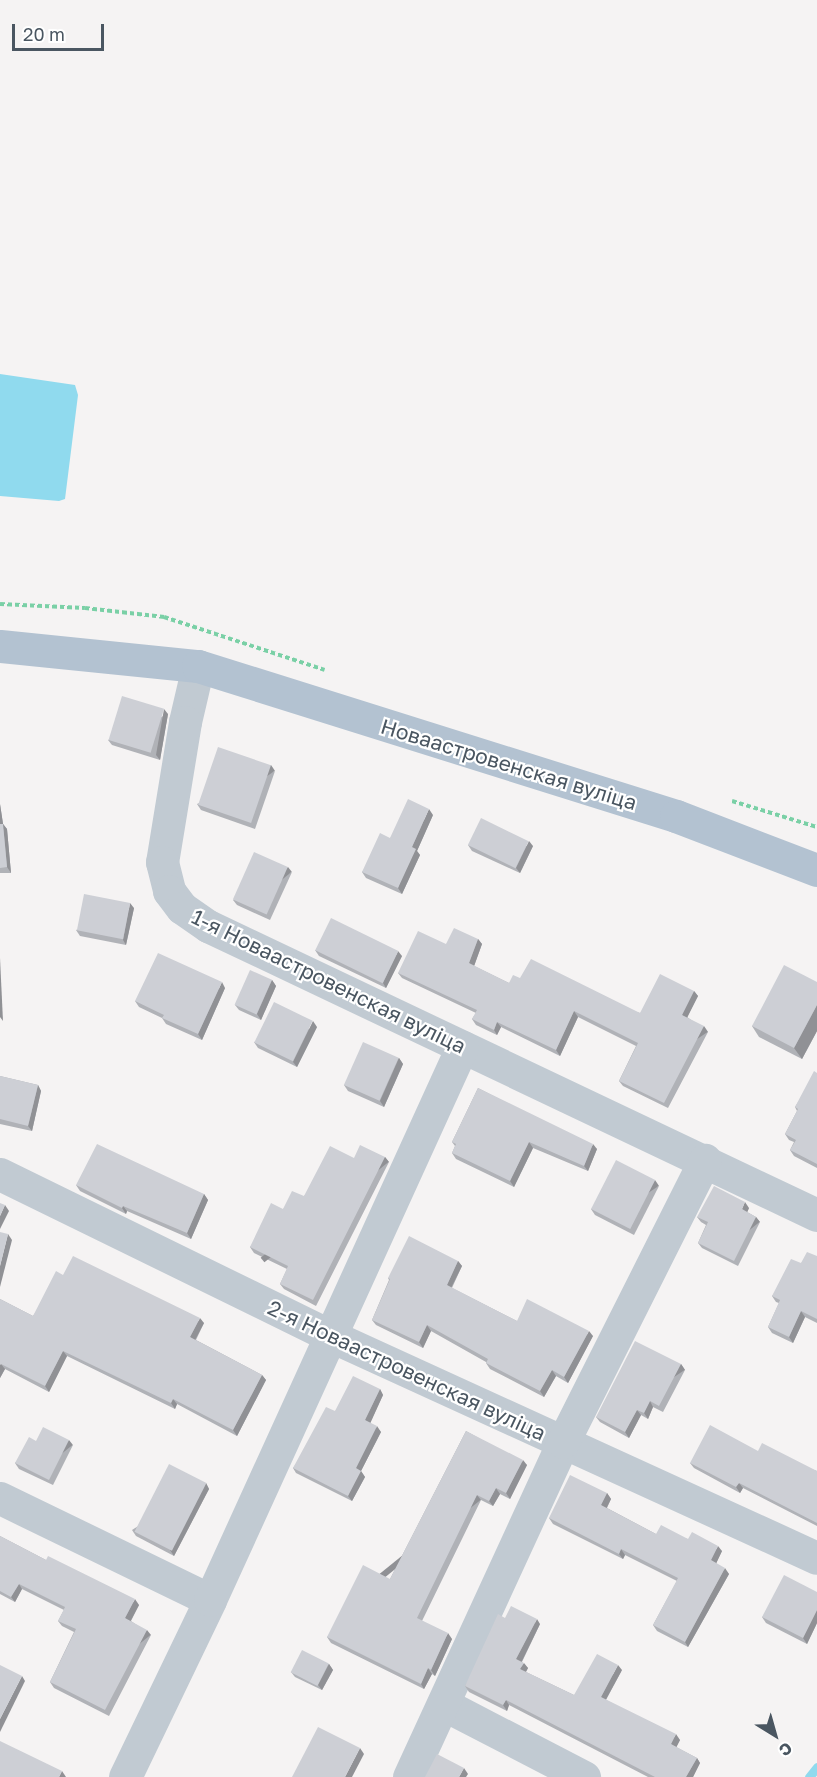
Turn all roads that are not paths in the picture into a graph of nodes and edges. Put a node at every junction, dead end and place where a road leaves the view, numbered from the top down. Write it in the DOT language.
graph roads {
  1 [pos="0,646"];
  2 [pos="198,666"];
  3 [pos="817,870"];
  4 [pos="462,1047"];
  5 [pos="705,1160"];
  6 [pos="0,1174"];
  7 [pos="817,1215"];
  8 [pos="331,1336"];
  9 [pos="563,1442"];
  10 [pos="0,1498"];
  11 [pos="817,1558"];
  12 [pos="210,1600"];
  13 [pos="443,1704"];
  14 [pos="125,1777"];
  15 [pos="409,1777"];
  16 [pos="584,1777"];
  1 -- 2 [label="main road"];
  2 -- 3 [label="main road, Новаастровенская вуліца"];
  2 -- 4 [label="street, 1-я Новаастровенская вуліца"];
  4 -- 5 [label="street, 1-я Новаастровенская вуліца"];
  4 -- 8 [label="street"];
  5 -- 7 [label="street, 1-я Новаастровенская вуліца"];
  5 -- 9 [label="street"];
  6 -- 8 [label="street, 2-я Новаастровенская вуліца"];
  8 -- 9 [label="street, 2-я Новаастровенская вуліца"];
  8 -- 12 [label="street"];
  9 -- 11 [label="street, 2-я Новаастровенская вуліца"];
  9 -- 13 [label="street"];
  10 -- 12 [label="street"];
  12 -- 14 [label="street"];
  13 -- 15 [label="street"];
  13 -- 16 [label="street"];
}
